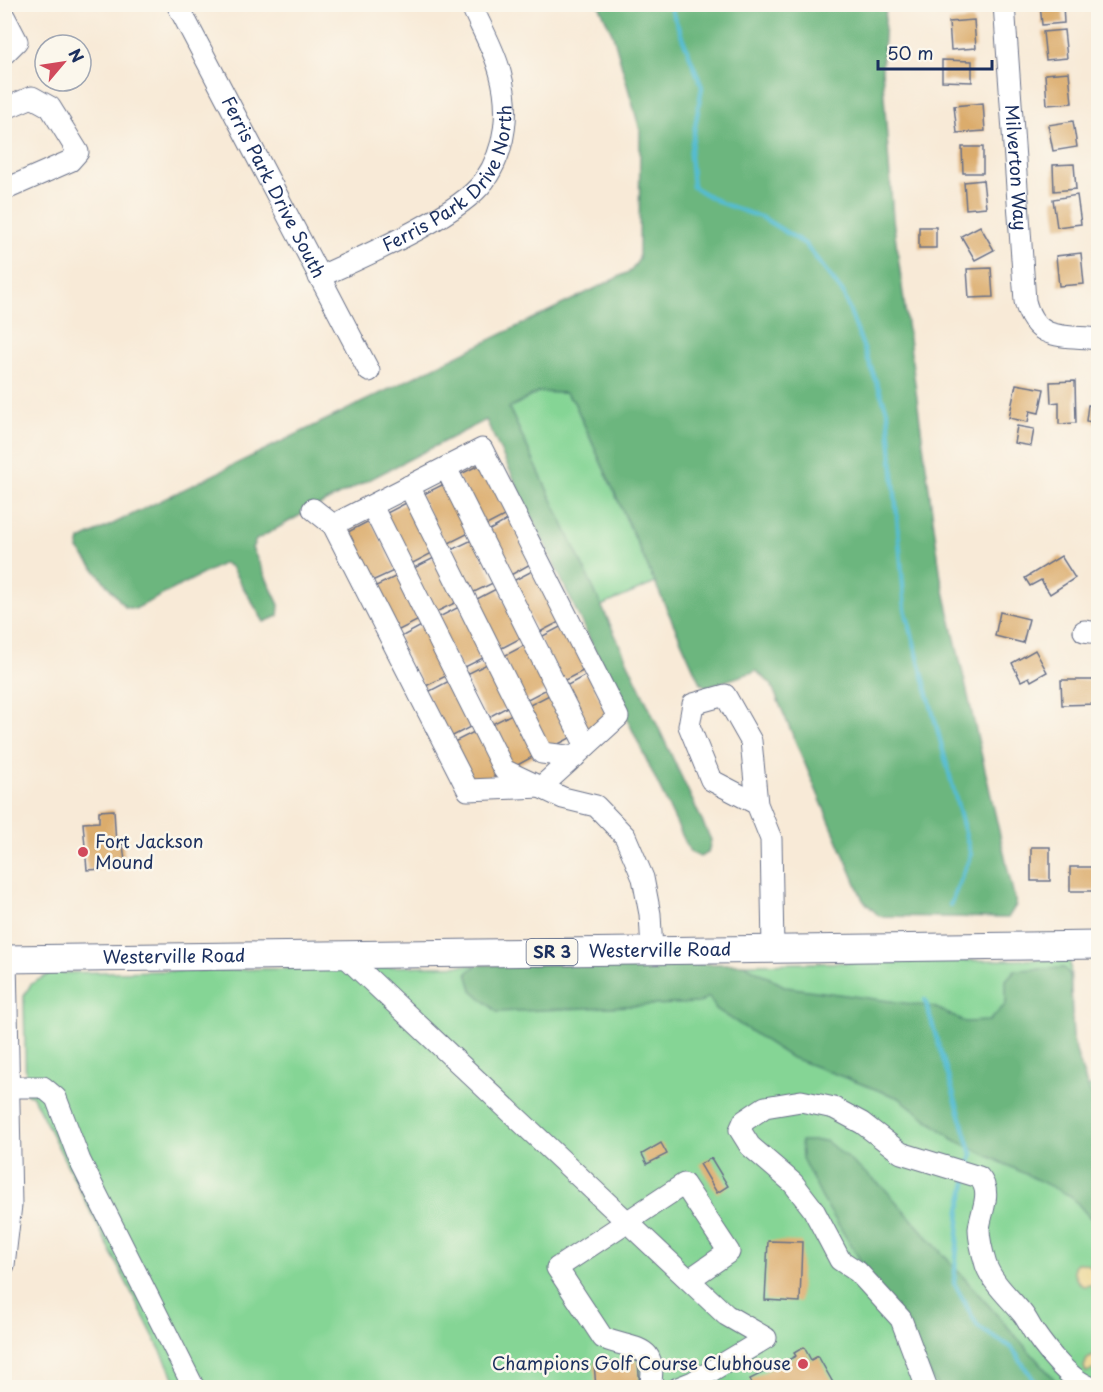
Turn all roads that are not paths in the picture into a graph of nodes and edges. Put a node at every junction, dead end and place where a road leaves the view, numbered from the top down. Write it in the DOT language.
graph roads {
  1 [pos="177,4"];
  2 [pos="471,4"];
  3 [pos="1004,4"];
  4 [pos="4,16"];
  5 [pos="4,54"];
  6 [pos="4,109"];
  7 [pos="4,190"];
  8 [pos="319,277"];
  9 [pos="1098,339"];
  10 [pos="369,371"];
  11 [pos="446,468"];
  12 [pos="409,486"];
  13 [pos="372,506"];
  14 [pos="313,509"];
  15 [pos="333,525"];
  16 [pos="580,752"];
  17 [pos="541,787"];
  18 [pos="757,804"];
  19 [pos="1098,945"];
  20 [pos="773,948"];
  21 [pos="652,951"];
  22 [pos="345,956"];
  23 [pos="5,958"];
  24 [pos="9,1087"];
  25 [pos="8,1186"];
  26 [pos="626,1223"];
  27 [pos="4,1265"];
  28 [pos="690,1279"];
  29 [pos="703,1383"];
  30 [pos="194,1388"];
  31 [pos="650,1388"];
  32 [pos="678,1388"];
  33 [pos="927,1388"];
  34 [pos="1094,1388"];
  1 -- 8 [label="street, Ferris Park Drive South"];
  2 -- 8 [label="street, Ferris Park Drive North"];
  3 -- 9 [label="street, Milverton Way"];
  4 -- 5 [label="street"];
  6 -- 7 [label="street"];
  8 -- 10 [label="street, Ferris Park Drive South"];
  11 -- 12 [label="street"];
  11 -- 16 [label="street"];
  11 -- 16 [label="street"];
  12 -- 13 [label="street"];
  12 -- 16 [label="street"];
  13 -- 15 [label="street"];
  13 -- 17 [label="street"];
  14 -- 15 [label="street"];
  15 -- 17 [label="street"];
  16 -- 17 [label="street"];
  17 -- 21 [label="street"];
  18 -- 18 [label="street"];
  18 -- 20 [label="street"];
  19 -- 20 [label="main road, Westerville Road / SR 3"];
  20 -- 21 [label="main road, Westerville Road / SR 3"];
  21 -- 22 [label="main road, Westerville Road / SR 3"];
  22 -- 23 [label="main road, Westerville Road / SR 3"];
  22 -- 26 [label="street"];
  23 -- 24 [label="street"];
  24 -- 25 [label="street"];
  24 -- 30 [label="street"];
  25 -- 27 [label="street"];
  26 -- 28 [label="street"];
  26 -- 28 [label="street"];
  26 -- 31 [label="street"];
  28 -- 29 [label="street"];
  29 -- 32 [label="street"];
  33 -- 34 [label="street"];
}
